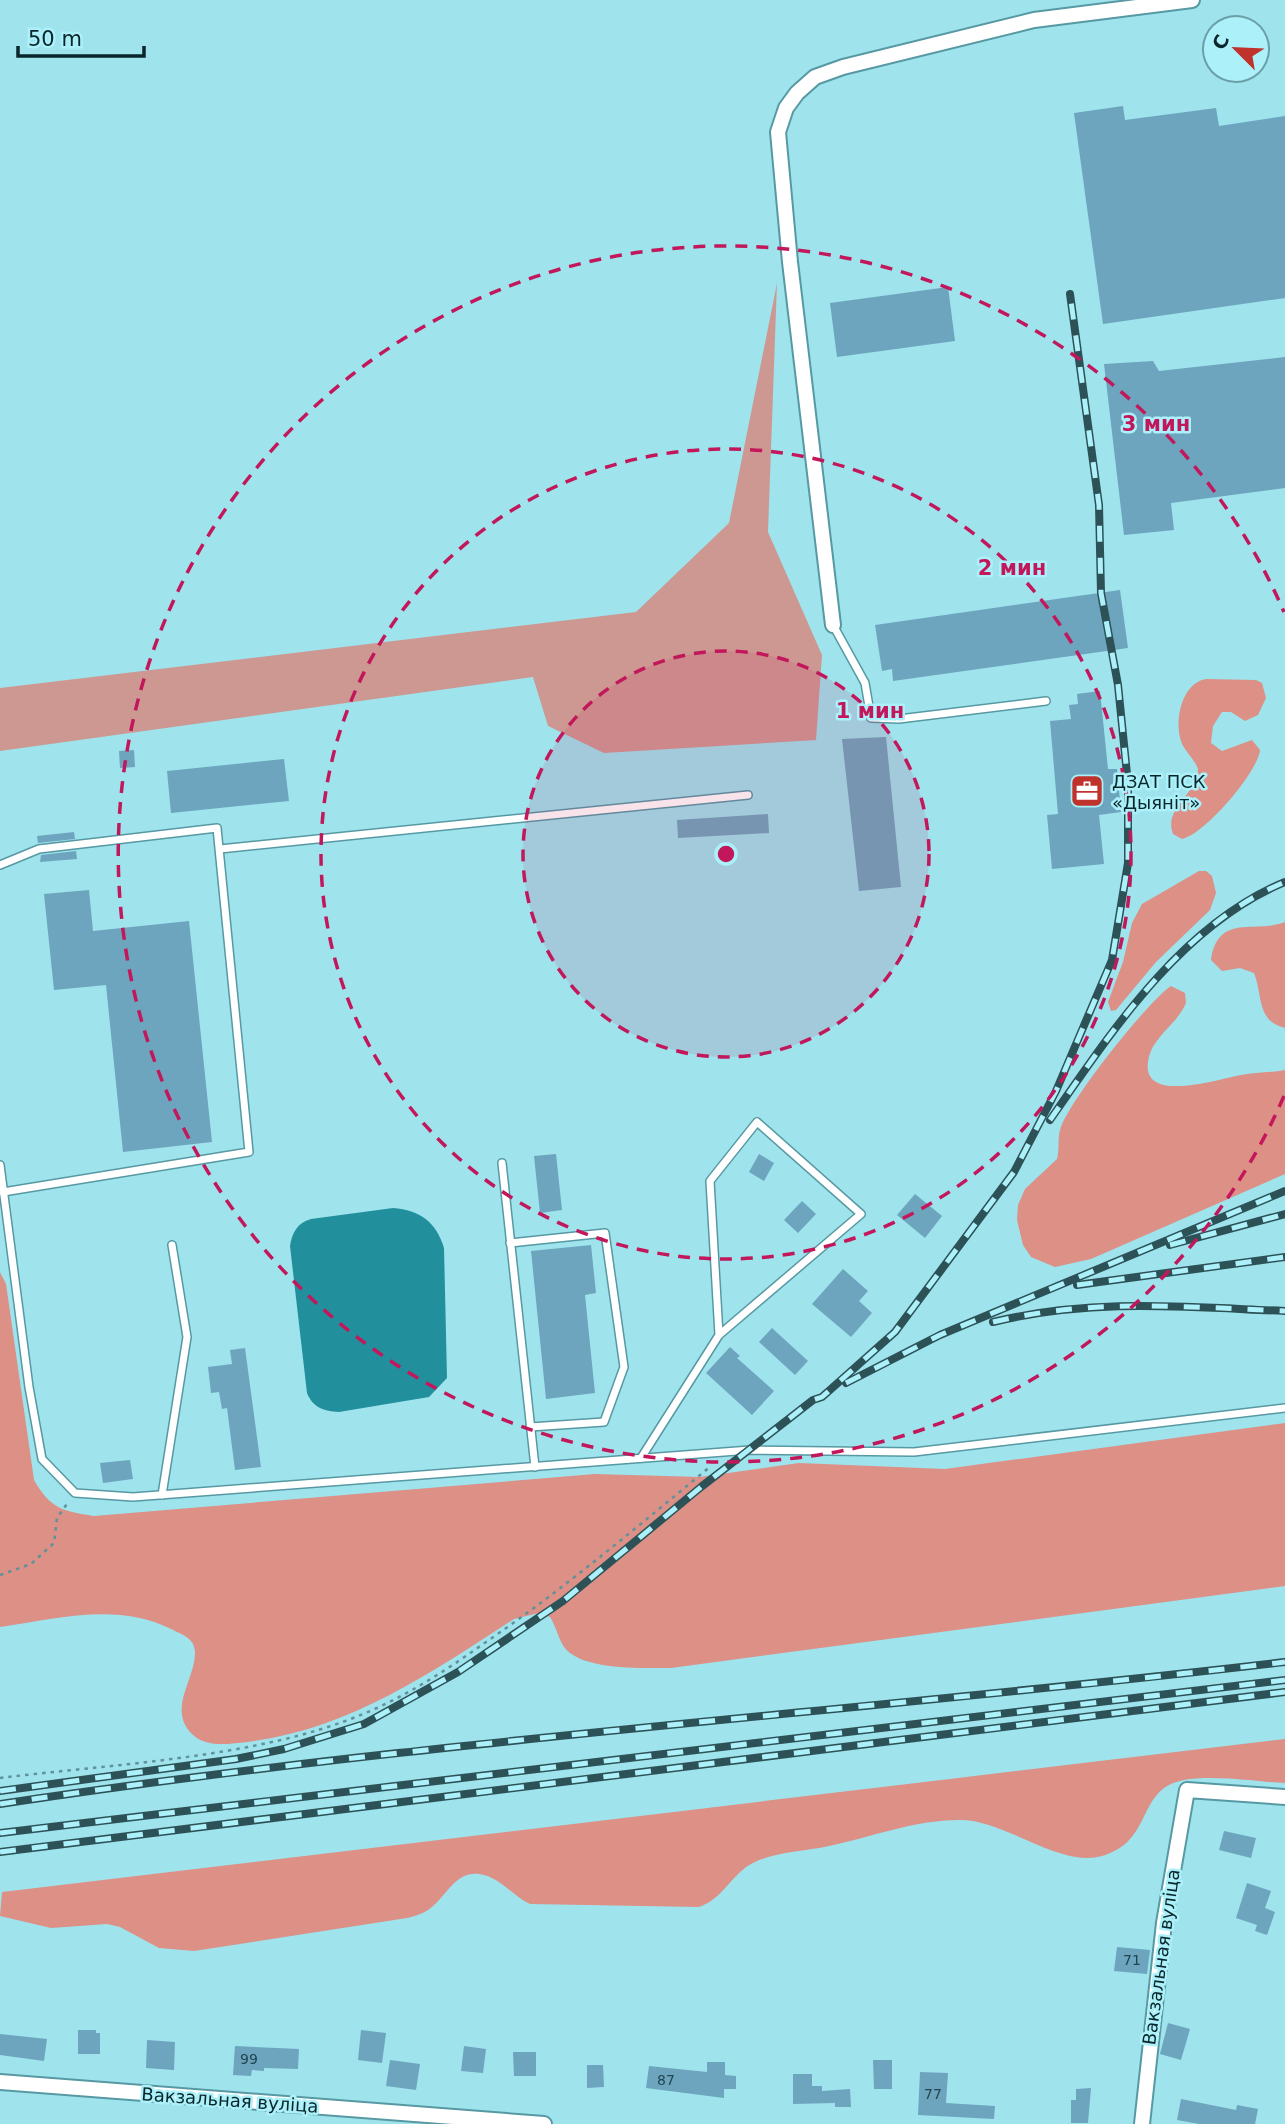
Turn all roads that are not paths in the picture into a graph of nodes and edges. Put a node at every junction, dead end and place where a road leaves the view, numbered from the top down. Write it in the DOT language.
graph roads {
  1 [pos="1192,0"];
  2 [pos="833,625"];
  3 [pos="1046,701"];
  4 [pos="748,795"];
  5 [pos="220,849"];
  6 [pos="0,865"];
  7 [pos="502,1163"];
  8 [pos="0,1165"];
  9 [pos="4,1192"];
  10 [pos="510,1243"];
  11 [pos="172,1245"];
  12 [pos="719,1335"];
  13 [pos="1285,1408"];
  14 [pos="530,1427"];
  15 [pos="640,1458"];
  16 [pos="535,1466"];
  17 [pos="162,1495"];
  18 [pos="1285,1797"];
  19 [pos="0,2082"];
  20 [pos="544,2124"];
  21 [pos="1142,2124"];
  1 -- 2 [label="street"];
  2 -- 3 [label="lane"];
  4 -- 5 [label="lane"];
  5 -- 6 [label="lane"];
  5 -- 9 [label="lane"];
  7 -- 10 [label="lane"];
  8 -- 9 [label="lane"];
  9 -- 17 [label="lane"];
  10 -- 14 [label="lane"];
  10 -- 14 [label="lane"];
  11 -- 17 [label="lane"];
  12 -- 12 [label="lane"];
  12 -- 15 [label="lane"];
  13 -- 15 [label="lane"];
  14 -- 16 [label="lane"];
  15 -- 16 [label="lane"];
  16 -- 17 [label="lane"];
  18 -- 21 [label="street, Вакзальная вуліца"];
  19 -- 20 [label="street, Вакзальная вуліца"];
}
